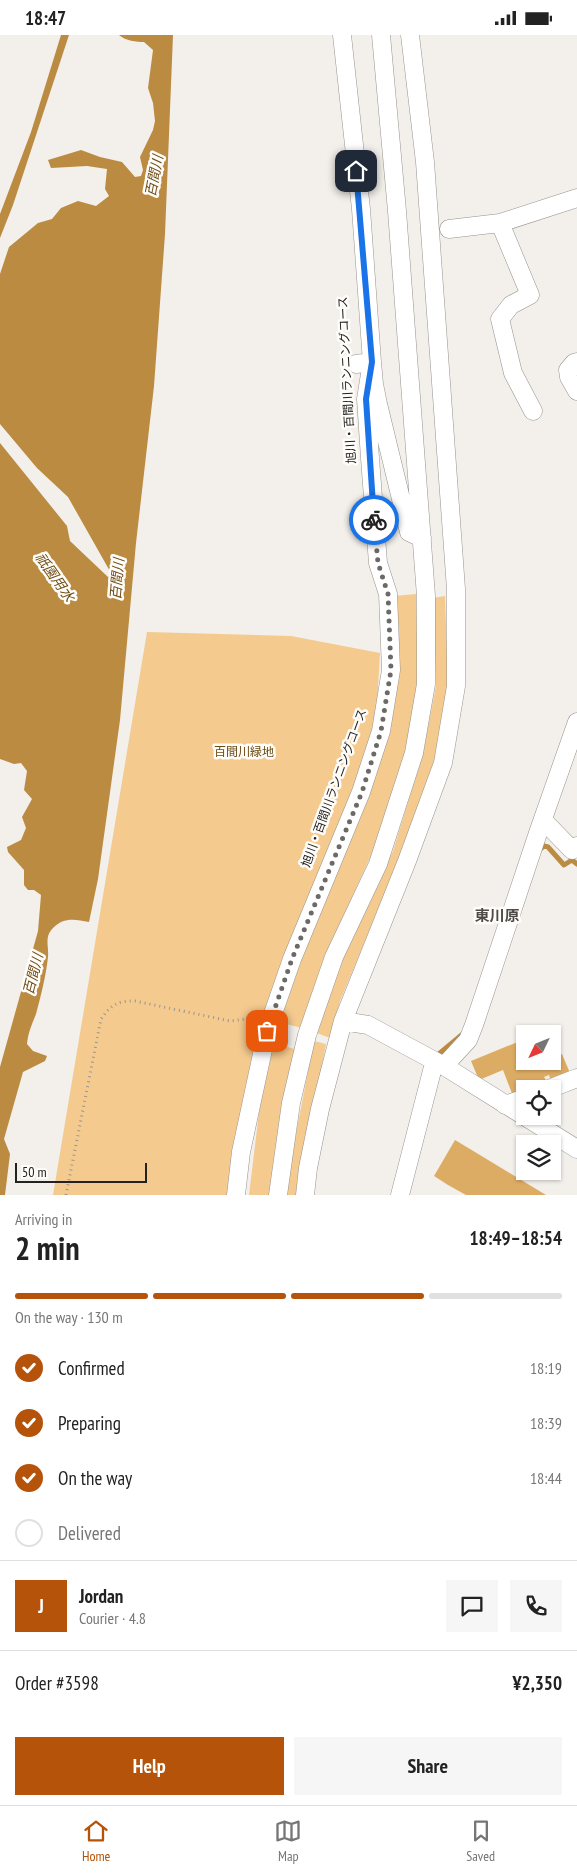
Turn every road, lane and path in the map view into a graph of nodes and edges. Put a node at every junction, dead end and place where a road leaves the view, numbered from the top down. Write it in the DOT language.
graph roads {
  1 [pos="342,35"];
  2 [pos="381,35"];
  3 [pos="410,35"];
  4 [pos="577,198"];
  5 [pos="500,223"];
  6 [pos="449,229"];
  7 [pos="577,362"];
  8 [pos="364,363"];
  9 [pos="577,391"];
  10 [pos="534,411"];
  11 [pos="422,538"];
  12 [pos="577,722"];
  13 [pos="543,820"];
  14 [pos="577,846"];
  15 [pos="262,1007"];
  16 [pos="343,1021"];
  17 [pos="436,1062"];
  18 [pos="577,1078"];
  19 [pos="561,1084"];
  20 [pos="516,1101"];
  21 [pos="505,1105"];
  22 [pos="577,1149"];
  23 [pos="66,1195"];
  24 [pos="236,1195"];
  25 [pos="278,1195"];
  26 [pos="306,1195"];
  27 [pos="400,1195"];
  1 -- 8 [label="street"];
  2 -- 11 [label="street"];
  3 -- 16 [label="street"];
  4 -- 5 [label="street"];
  5 -- 6 [label="street"];
  5 -- 10 [label="street"];
  7 -- 9 [label="street"];
  8 -- 11 [label="street"];
  8 -- 24 [label="street"];
  11 -- 25 [label="street"];
  12 -- 13 [label="street"];
  13 -- 14 [label="street"];
  13 -- 17 [label="street"];
  15 -- 23 [label="path"];
  16 -- 17 [label="street"];
  16 -- 26 [label="street"];
  17 -- 21 [label="street"];
  17 -- 27 [label="street"];
  18 -- 19 [label="street"];
  20 -- 21 [label="street"];
  21 -- 22 [label="street"];
}
